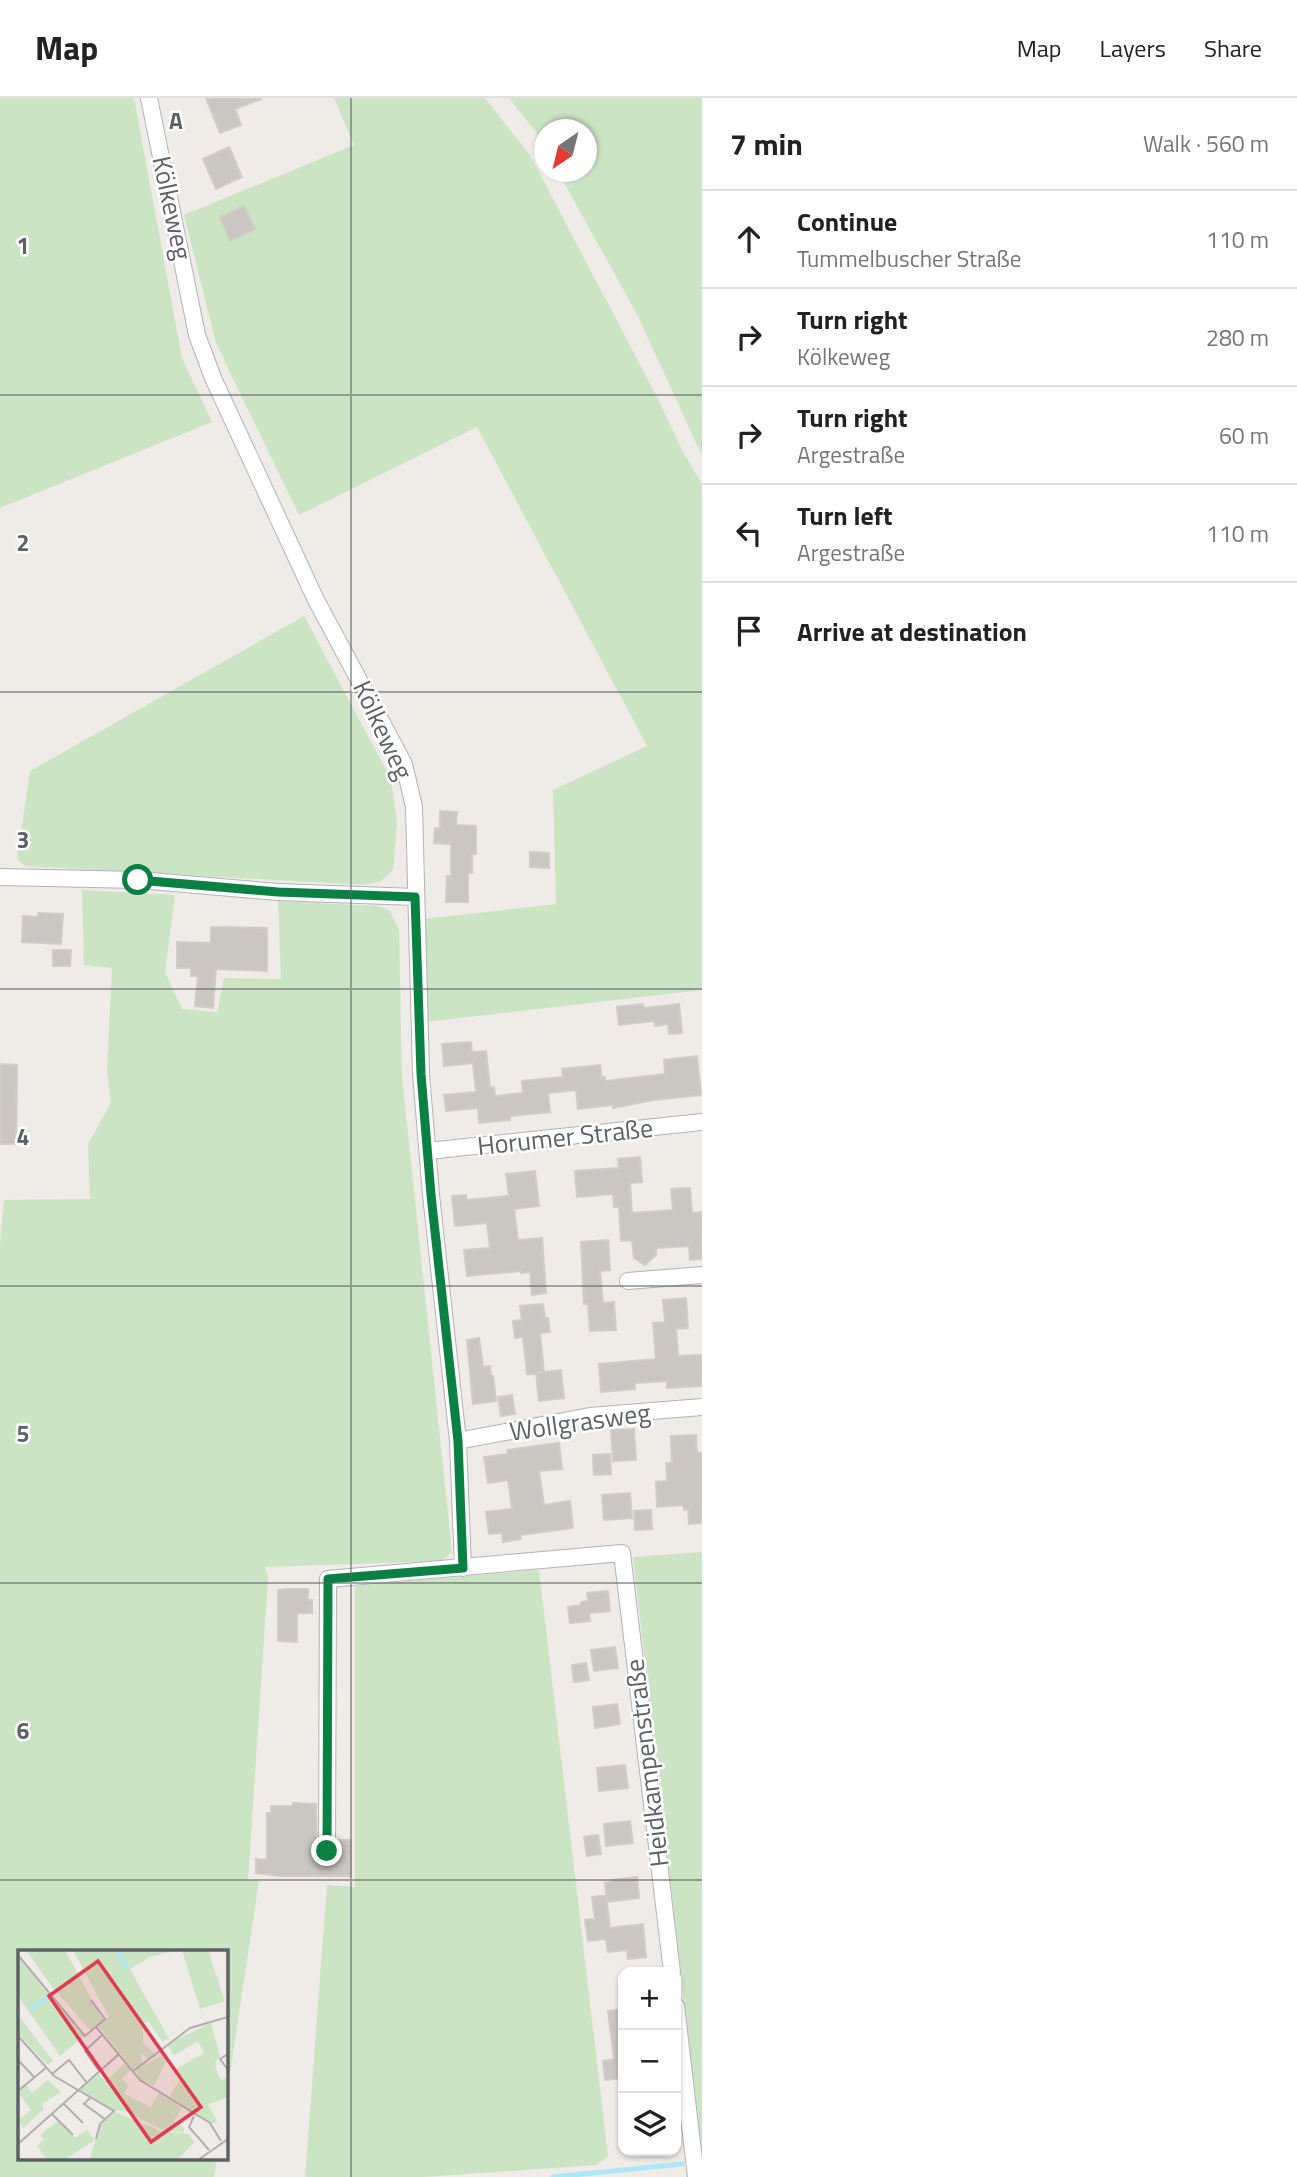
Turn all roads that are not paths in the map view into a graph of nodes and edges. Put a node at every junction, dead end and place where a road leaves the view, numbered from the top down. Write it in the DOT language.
graph roads {
  1 [pos="149,98"];
  2 [pos="0,877"];
  3 [pos="415,897"];
  4 [pos="702,1122"];
  5 [pos="428,1152"];
  6 [pos="702,1275"];
  7 [pos="628,1281"];
  8 [pos="702,1407"];
  9 [pos="458,1441"];
  10 [pos="463,1568"];
  11 [pos="327,1851"];
  12 [pos="671,1967"];
  13 [pos="679,2030"];
  14 [pos="696,2177"];
  1 -- 3 [label="street, Kölkeweg"];
  2 -- 3 [label="street"];
  3 -- 5 [label="street, Kölkeweg"];
  4 -- 5 [label="street, Horumer Straße"];
  5 -- 9 [label="street, Kölkeweg"];
  6 -- 7 [label="street"];
  8 -- 9 [label="street, Wollgrasweg"];
  9 -- 10 [label="street, Kölkeweg"];
  10 -- 11 [label="street"];
  10 -- 12 [label="street, Heidkampenstraße"];
  13 -- 14 [label="street"];
}
